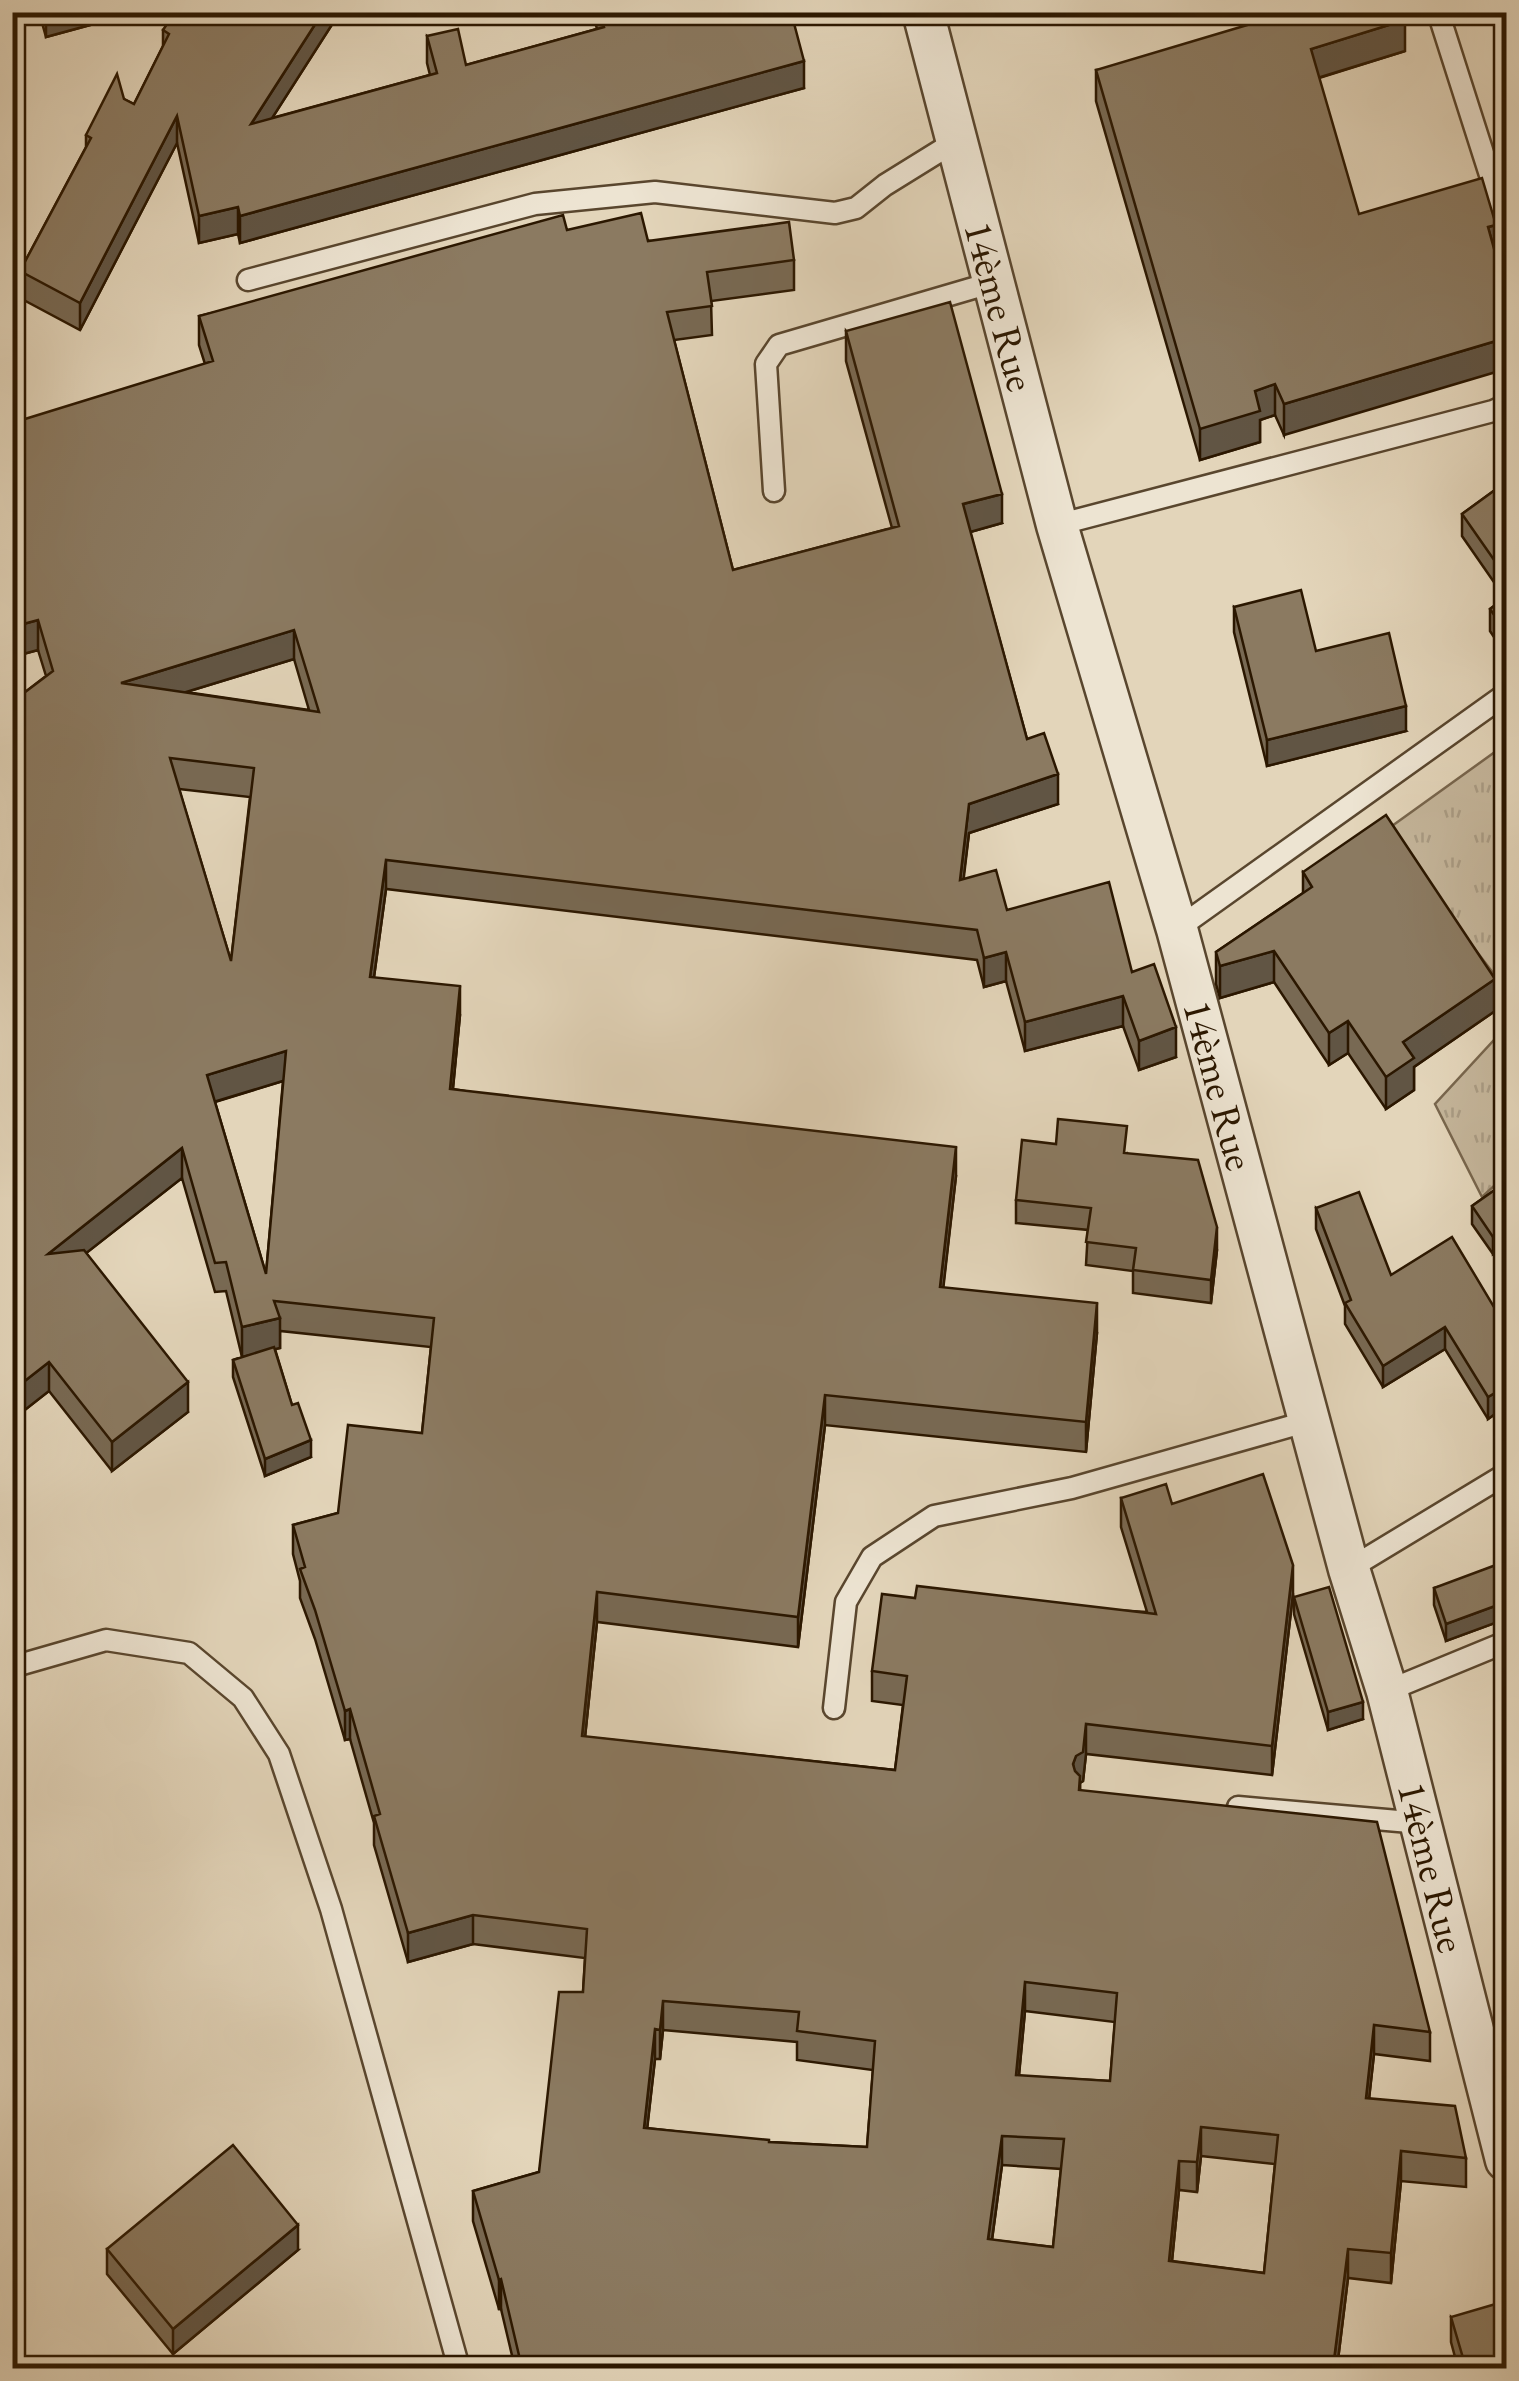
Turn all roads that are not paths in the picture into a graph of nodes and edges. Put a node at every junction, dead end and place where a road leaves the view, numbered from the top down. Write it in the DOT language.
graph roads {
  1 [pos="922,12"];
  2 [pos="1438,12"];
  3 [pos="956,141"];
  4 [pos="1506,224"];
  5 [pos="248,280"];
  6 [pos="994,282"];
  7 [pos="1506,405"];
  8 [pos="774,492"];
  9 [pos="1058,525"];
  10 [pos="1506,694"];
  11 [pos="1177,929"];
  12 [pos="1309,1421"];
  13 [pos="1506,1474"];
  14 [pos="1349,1569"];
  15 [pos="1506,1642"];
  16 [pos="12,1667"];
  17 [pos="1387,1690"];
  18 [pos="834,1708"];
  19 [pos="1224,1806"];
  20 [pos="1421,1823"];
  21 [pos="1506,2160"];
  22 [pos="459,2368"];
  1 -- 3 [label="street, 14ème Rue"];
  2 -- 4 [label="lane"];
  3 -- 5 [label="lane"];
  3 -- 6 [label="street, 14ème Rue"];
  6 -- 8 [label="lane"];
  6 -- 9 [label="street, 14ème Rue"];
  7 -- 9 [label="lane"];
  9 -- 11 [label="street, 14ème Rue"];
  10 -- 11 [label="lane"];
  11 -- 12 [label="street, 14ème Rue"];
  12 -- 14 [label="street, 14ème Rue"];
  12 -- 18 [label="lane"];
  13 -- 14 [label="lane"];
  14 -- 17 [label="street, 14ème Rue"];
  15 -- 17 [label="lane"];
  16 -- 22 [label="lane"];
  17 -- 20 [label="street, 14ème Rue"];
  19 -- 20 [label="lane"];
  20 -- 21 [label="street, 14ème Rue"];
}
